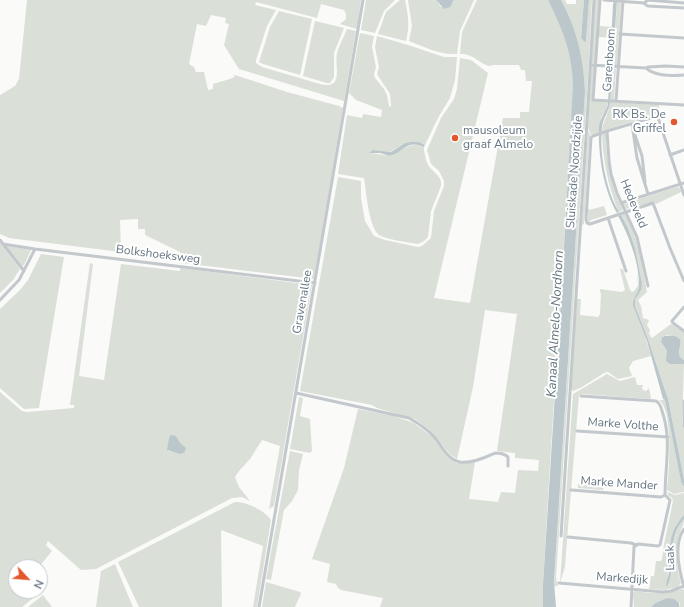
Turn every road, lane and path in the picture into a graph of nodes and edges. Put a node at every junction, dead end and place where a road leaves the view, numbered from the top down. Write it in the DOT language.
graph roads {
  1 [pos="363,0"];
  2 [pos="594,0"];
  3 [pos="600,0"];
  4 [pos="604,0"];
  5 [pos="612,1"];
  6 [pos="622,1"];
  7 [pos="644,3"];
  8 [pos="684,3"];
  9 [pos="684,8"];
  10 [pos="620,34"];
  11 [pos="684,38"];
  12 [pos="590,65"];
  13 [pos="596,65"];
  14 [pos="617,66"];
  15 [pos="684,67"];
  16 [pos="646,68"];
  17 [pos="684,75"];
  18 [pos="589,100"];
  19 [pos="593,100"];
  20 [pos="615,101"];
  21 [pos="684,105"];
  22 [pos="632,124"];
  23 [pos="605,132"];
  24 [pos="634,132"];
  25 [pos="684,150"];
  26 [pos="670,155"];
  27 [pos="645,184"];
  28 [pos="682,184"];
  29 [pos="648,194"];
  30 [pos="684,195"];
  31 [pos="621,203"];
  32 [pos="625,212"];
  33 [pos="608,218"];
  34 [pos="0,240"];
  35 [pos="3,244"];
  36 [pos="35,249"];
  37 [pos="24,271"];
  38 [pos="626,271"];
  39 [pos="684,281"];
  40 [pos="315,283"];
  41 [pos="648,286"];
  42 [pos="0,300"];
  43 [pos="684,307"];
  44 [pos="684,330"];
  45 [pos="296,393"];
  46 [pos="581,396"];
  47 [pos="684,401"];
  48 [pos="684,426"];
  49 [pos="577,431"];
  50 [pos="668,438"];
  51 [pos="508,466"];
  52 [pos="571,490"];
  53 [pos="666,494"];
  54 [pos="684,529"];
  55 [pos="561,536"];
  56 [pos="568,537"];
  57 [pos="636,545"];
  58 [pos="559,583"];
  59 [pos="684,587"];
  60 [pos="631,589"];
  61 [pos="259,607"];
  62 [pos="631,607"];
  1 -- 40 [label="street, Gravenallee"];
  2 -- 12 [label="street, Sluiskade Noordzijde"];
  3 -- 13 [label="street"];
  4 -- 5 [label="street"];
  5 -- 6 [label="street"];
  6 -- 7 [label="street"];
  6 -- 10 [label="street, Garenboom"];
  7 -- 8 [label="street"];
  7 -- 9 [label="street"];
  10 -- 11 [label="street"];
  10 -- 14 [label="street, Garenboom"];
  12 -- 13 [label="street"];
  12 -- 18 [label="street, Sluiskade Noordzijde"];
  13 -- 14 [label="street"];
  13 -- 19 [label="street"];
  14 -- 16 [label="street"];
  14 -- 20 [label="street, Garenboom"];
  15 -- 16 [label="street"];
  16 -- 17 [label="street"];
  18 -- 19 [label="street"];
  18 -- 55 [label="street, Sluiskade Noordzijde"];
  19 -- 20 [label="street"];
  20 -- 21 [label="street, Garenboom"];
  22 -- 23 [label="street"];
  22 -- 24 [label="street"];
  22 -- 26 [label="street"];
  23 -- 31 [label="street, Hedeveld"];
  23 -- 33 [label="street"];
  24 -- 27 [label="street"];
  24 -- 27 [label="street"];
  25 -- 26 [label="street"];
  26 -- 28 [label="street"];
  27 -- 29 [label="street"];
  28 -- 29 [label="street"];
  28 -- 30 [label="street"];
  29 -- 31 [label="street"];
  31 -- 32 [label="street, Hedeveld"];
  32 -- 33 [label="street"];
  32 -- 39 [label="street"];
  32 -- 41 [label="street, Hedeveld"];
  33 -- 38 [label="street"];
  34 -- 35 [label="street"];
  35 -- 36 [label="street, Bolkshoeksweg"];
  35 -- 37 [label="street"];
  36 -- 37 [label="street"];
  36 -- 40 [label="street, Bolkshoeksweg"];
  37 -- 42 [label="street"];
  40 -- 45 [label="street, Gravenallee"];
  43 -- 44 [label="street"];
  45 -- 51 [label="street"];
  45 -- 61 [label="street, Gravenallee"];
  46 -- 50 [label="street"];
  47 -- 48 [label="street"];
  49 -- 50 [label="street, Marke Volthe"];
  50 -- 53 [label="street"];
  52 -- 53 [label="street, Marke Mander"];
  53 -- 57 [label="street"];
  54 -- 59 [label="street, Laak"];
  56 -- 57 [label="street"];
  57 -- 60 [label="street"];
  58 -- 60 [label="street, Markedijk"];
  59 -- 60 [label="street, Markedijk"];
  60 -- 62 [label="street"];
}
